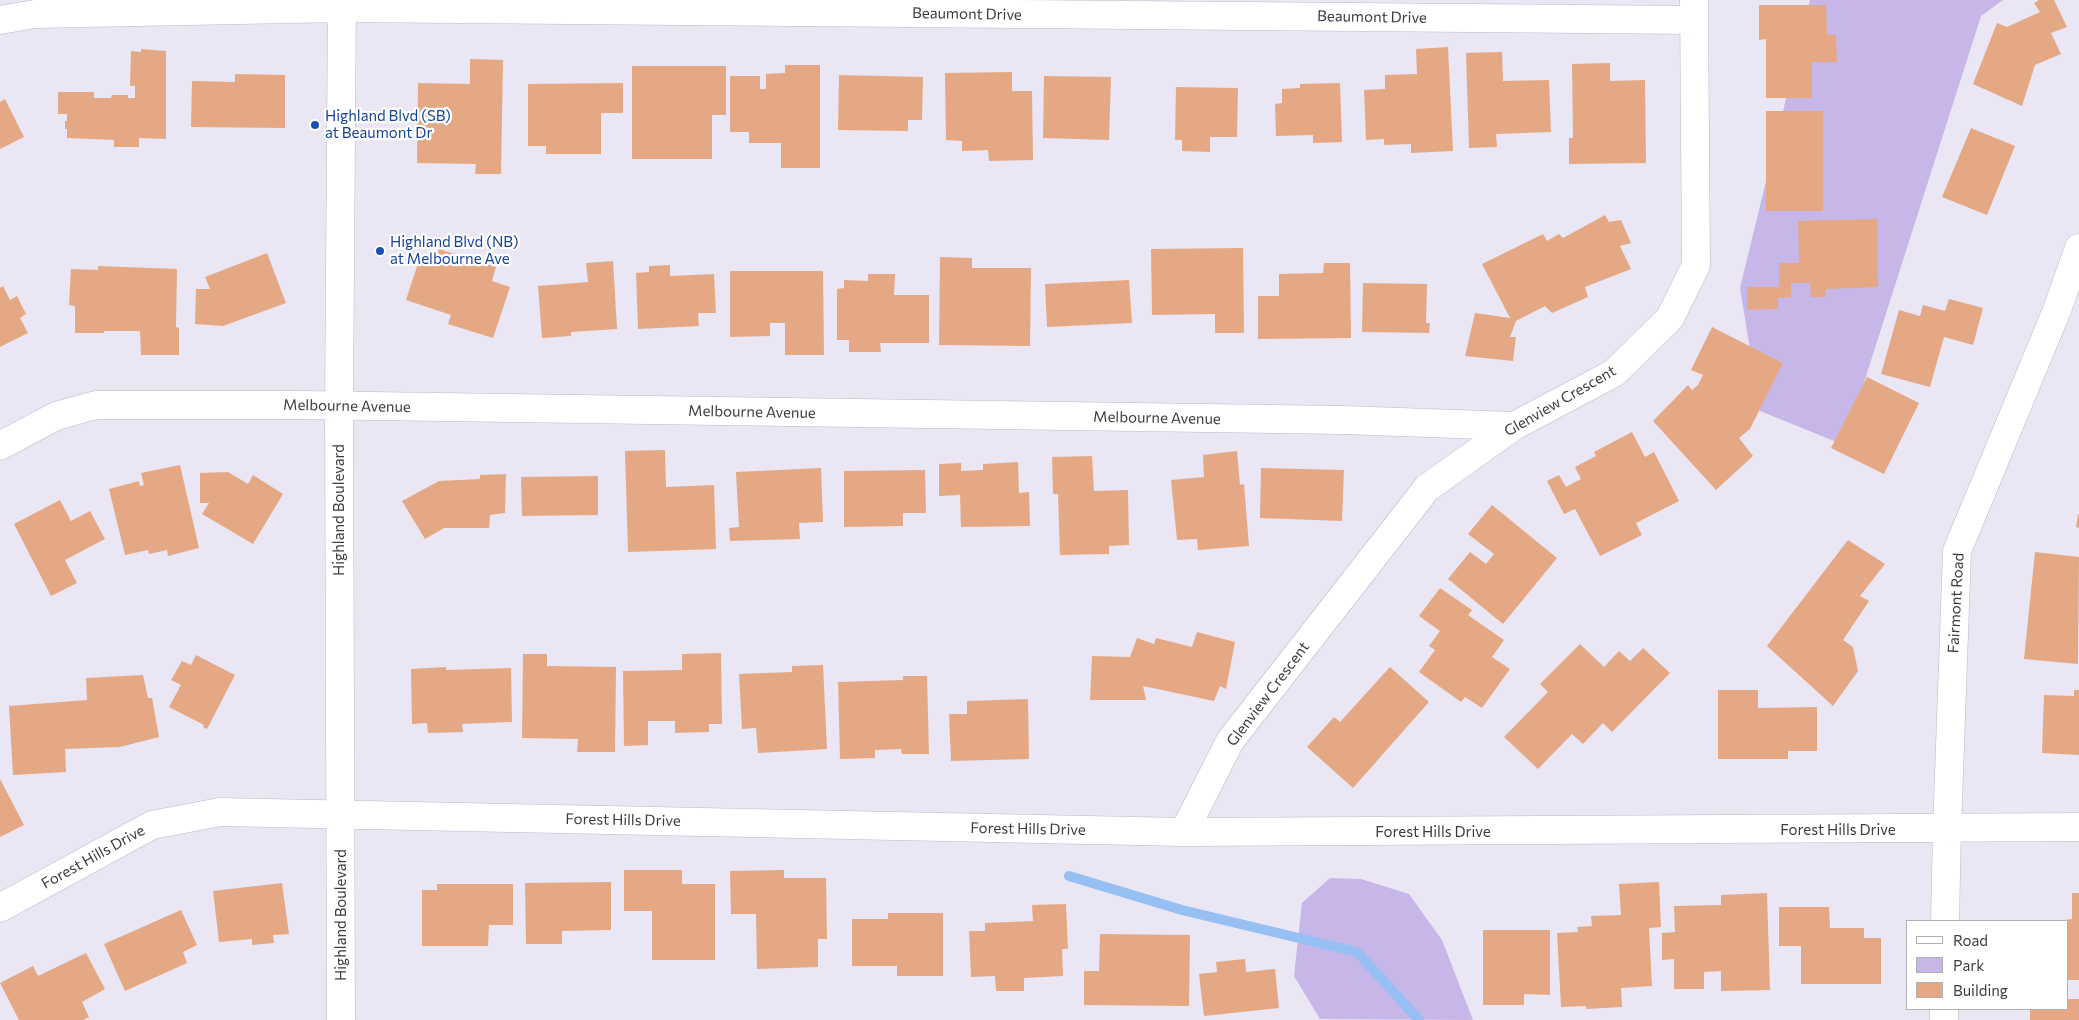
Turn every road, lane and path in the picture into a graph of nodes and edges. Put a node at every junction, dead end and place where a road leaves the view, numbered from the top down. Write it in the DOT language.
graph roads {
  1 [pos="342,4"];
  2 [pos="1694,10"];
  3 [pos="0,20"];
  4 [pos="2079,248"];
  5 [pos="339,406"];
  6 [pos="1514,426"];
  7 [pos="0,446"];
  8 [pos="341,814"];
  9 [pos="2079,827"];
  10 [pos="1947,830"];
  11 [pos="1184,832"];
  12 [pos="0,908"];
  13 [pos="1945,920"];
  14 [pos="341,1020"];
  1 -- 2 [label="street, Beaumont Drive"];
  1 -- 3 [label="street, Beaumont Drive"];
  1 -- 5 [label="street, Highland Boulevard"];
  2 -- 6 [label="street, Glenview Crescent"];
  4 -- 10 [label="street, Fairmont Road"];
  5 -- 6 [label="street, Melbourne Avenue"];
  5 -- 7 [label="street, Melbourne Avenue"];
  5 -- 8 [label="street, Highland Boulevard"];
  6 -- 11 [label="street, Glenview Crescent"];
  8 -- 11 [label="street, Forest Hills Drive"];
  8 -- 12 [label="street, Forest Hills Drive"];
  8 -- 14 [label="street, Highland Boulevard"];
  9 -- 10 [label="street, Forest Hills Drive"];
  10 -- 11 [label="street, Forest Hills Drive"];
  10 -- 13 [label="street, Fairmont Road"];
}
